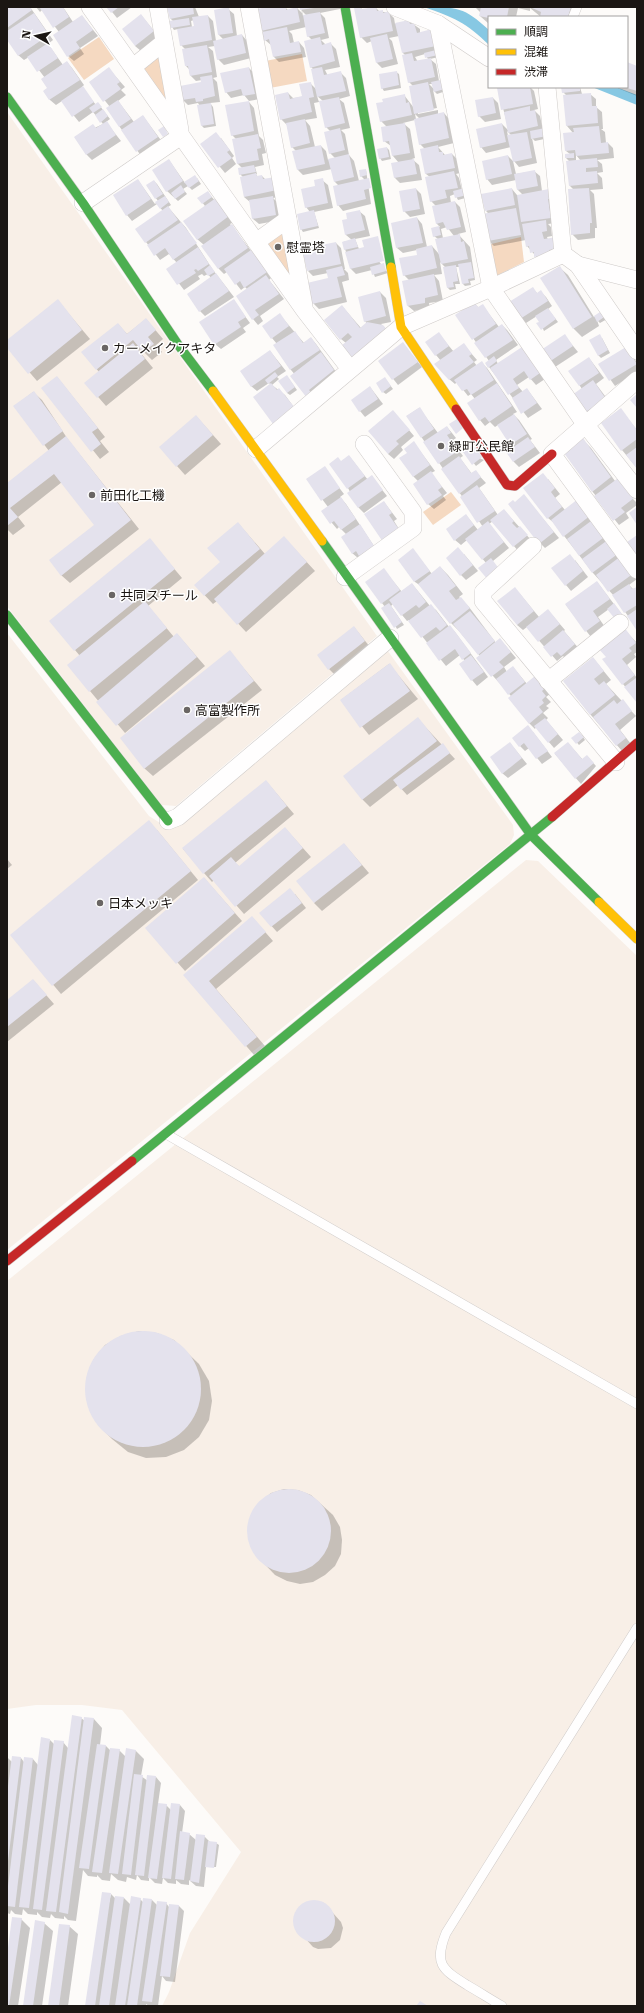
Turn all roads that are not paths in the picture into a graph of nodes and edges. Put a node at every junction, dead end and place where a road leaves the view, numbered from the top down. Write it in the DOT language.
graph roads {
  1 [pos="90,7"];
  2 [pos="158,7"];
  3 [pos="249,7"];
  4 [pos="345,7"];
  5 [pos="395,7"];
  6 [pos="438,24"];
  7 [pos="164,42"];
  8 [pos="488,57"];
  9 [pos="133,67"];
  10 [pos="547,88"];
  11 [pos="7,97"];
  12 [pos="181,136"];
  13 [pos="83,203"];
  14 [pos="288,219"];
  15 [pos="256,242"];
  16 [pos="563,254"];
  17 [pos="578,265"];
  18 [pos="637,280"];
  19 [pos="491,288"];
  20 [pos="305,311"];
  21 [pos="401,327"];
  22 [pos="637,351"];
  23 [pos="350,369"];
  24 [pos="637,380"];
  25 [pos="585,424"];
  26 [pos="364,444"];
  27 [pos="256,449"];
  28 [pos="552,454"];
  29 [pos="637,490"];
  30 [pos="533,546"];
  31 [pos="637,570"];
  32 [pos="345,576"];
  33 [pos="7,615"];
  34 [pos="620,623"];
  35 [pos="390,638"];
  36 [pos="548,681"];
  37 [pos="637,743"];
  38 [pos="616,762"];
  39 [pos="168,821"];
  40 [pos="531,835"];
  41 [pos="637,939"];
  42 [pos="166,1134"];
  43 [pos="7,1261"];
  44 [pos="637,1404"];
  45 [pos="637,1628"];
  46 [pos="502,2006"];
  1 -- 9 [label="street"];
  2 -- 7 [label="street"];
  3 -- 14 [label="street"];
  4 -- 21 [label="street"];
  5 -- 6 [label="street"];
  6 -- 8 [label="street"];
  6 -- 19 [label="street"];
  7 -- 9 [label="street"];
  7 -- 12 [label="street"];
  9 -- 12 [label="street"];
  10 -- 16 [label="street"];
  11 -- 13 [label="street"];
  12 -- 13 [label="street"];
  12 -- 15 [label="street"];
  13 -- 27 [label="street"];
  14 -- 15 [label="street"];
  14 -- 20 [label="street"];
  15 -- 20 [label="street"];
  16 -- 17 [label="street"];
  16 -- 19 [label="street"];
  17 -- 18 [label="street"];
  17 -- 22 [label="street"];
  19 -- 21 [label="street"];
  19 -- 25 [label="street"];
  20 -- 23 [label="street"];
  21 -- 23 [label="street"];
  21 -- 28 [label="street"];
  23 -- 27 [label="street"];
  24 -- 25 [label="street"];
  25 -- 28 [label="street"];
  25 -- 29 [label="street"];
  26 -- 32 [label="street"];
  27 -- 32 [label="street"];
  28 -- 31 [label="street"];
  30 -- 36 [label="street"];
  32 -- 35 [label="street"];
  33 -- 39 [label="street"];
  34 -- 36 [label="street"];
  35 -- 39 [label="street"];
  35 -- 40 [label="street"];
  36 -- 38 [label="street"];
  37 -- 38 [label="street"];
  38 -- 40 [label="street"];
  40 -- 41 [label="street"];
  40 -- 42 [label="street"];
  42 -- 43 [label="street"];
  42 -- 44 [label="lane"];
  45 -- 46 [label="lane"];
}
